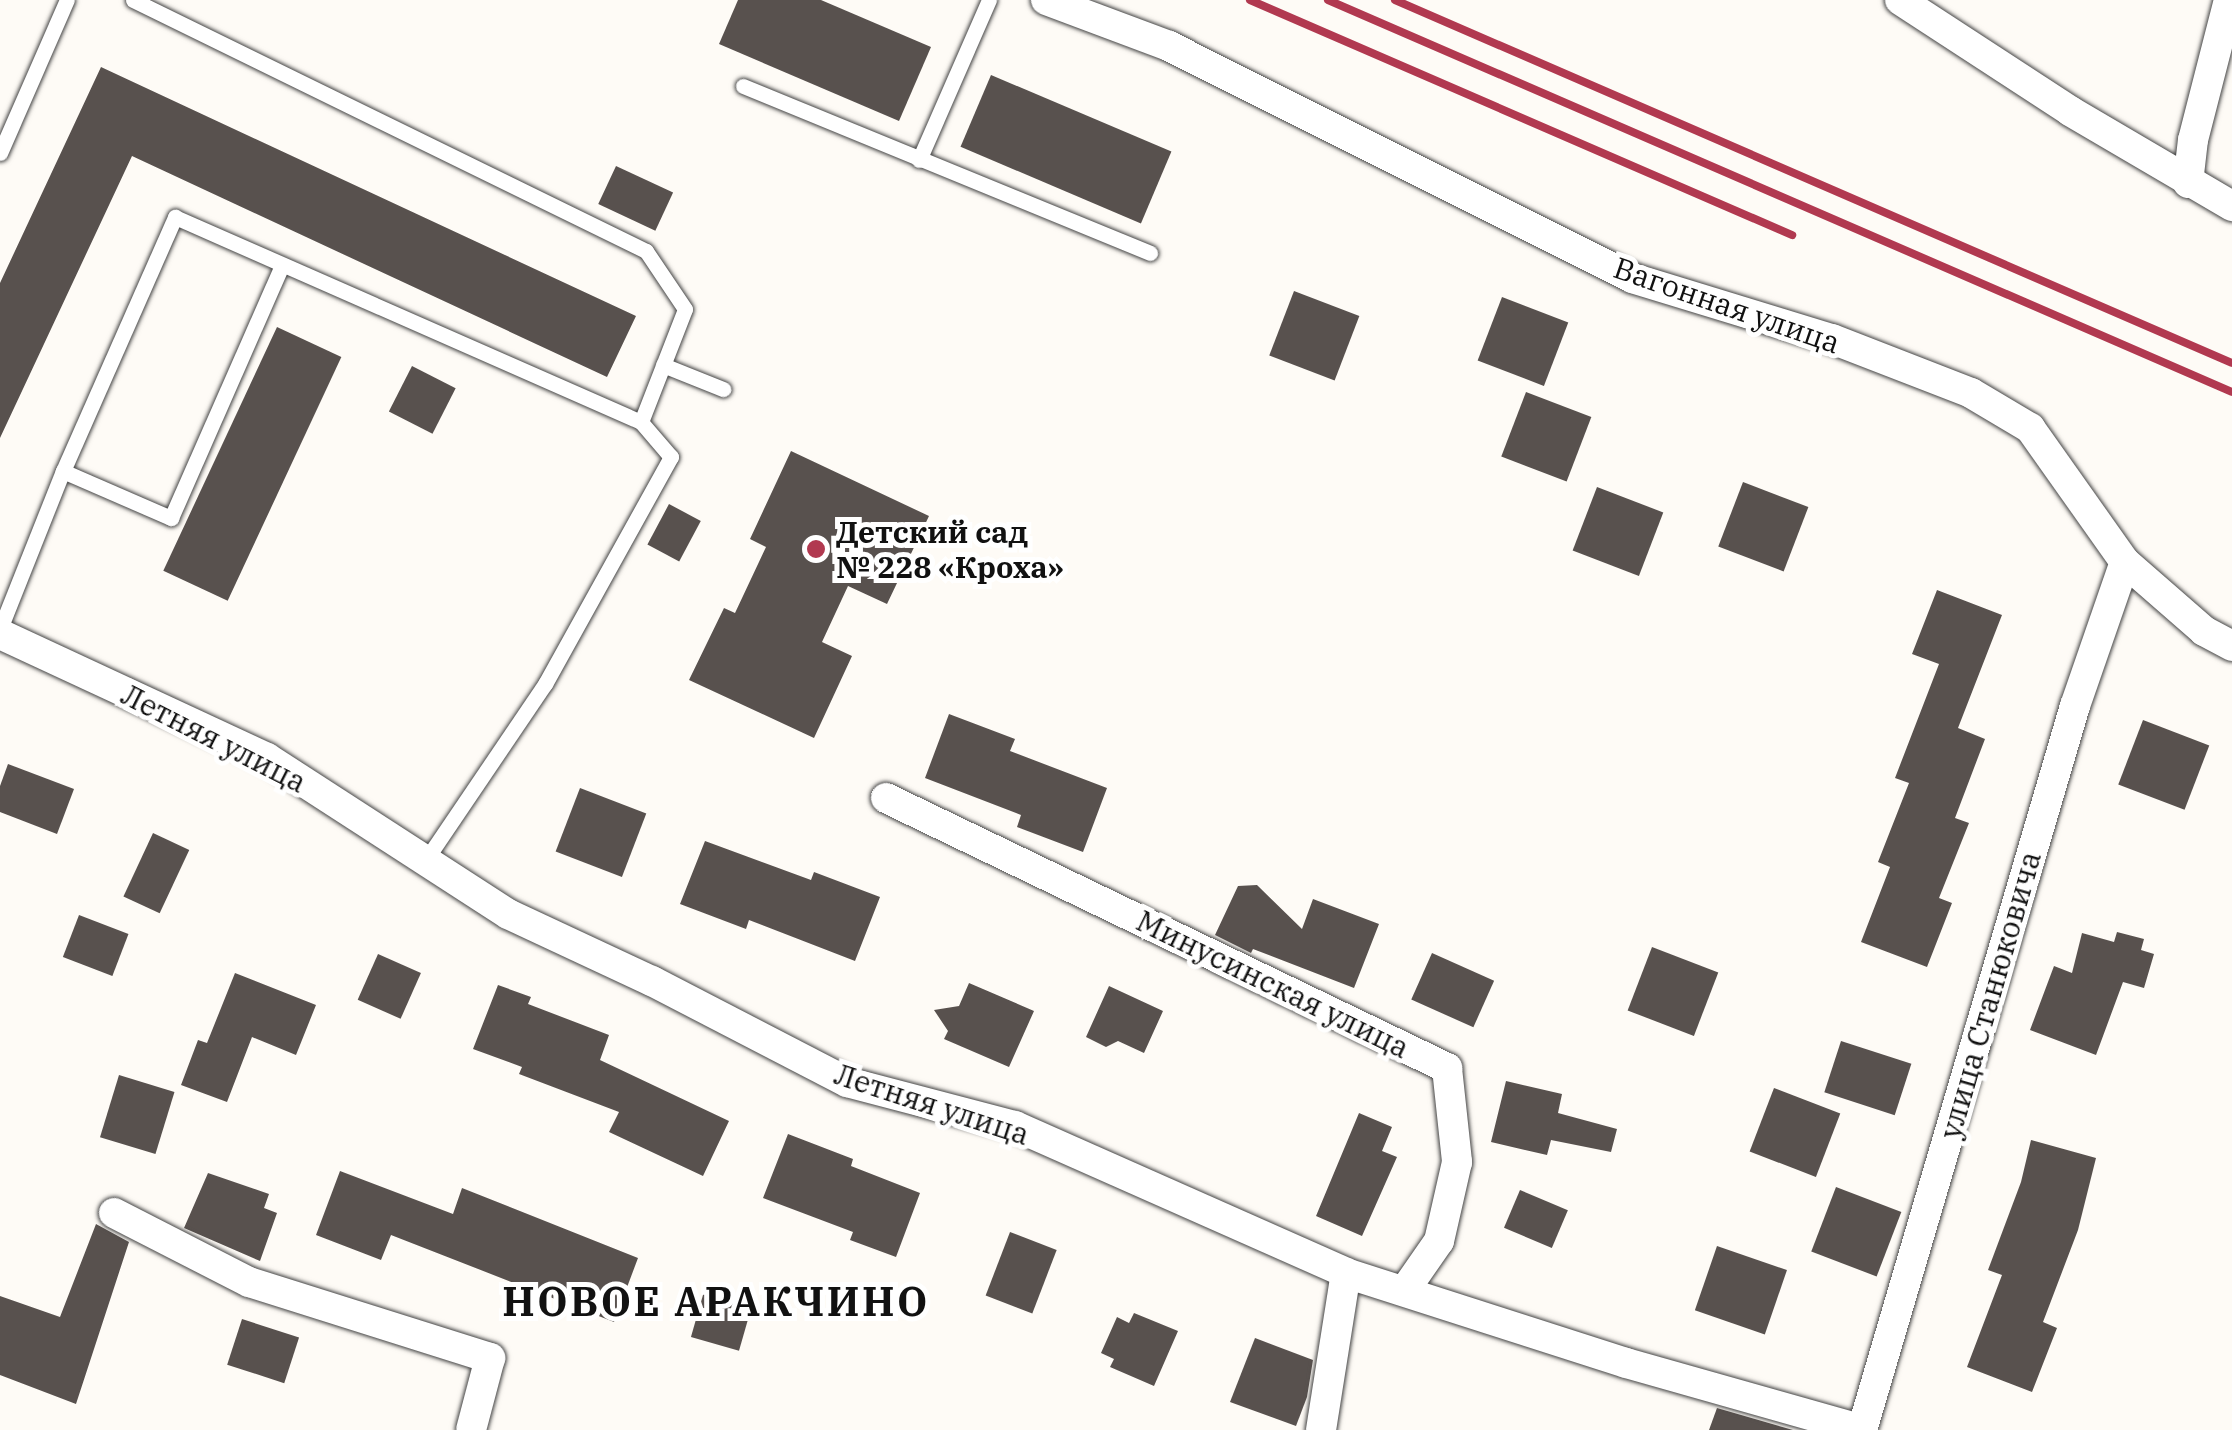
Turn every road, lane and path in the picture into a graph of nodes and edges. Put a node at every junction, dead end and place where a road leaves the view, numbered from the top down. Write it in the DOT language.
graph roads {
  1 [pos="67,0"];
  2 [pos="133,0"];
  3 [pos="989,0"];
  4 [pos="1046,0"];
  5 [pos="1900,0"];
  6 [pos="2228,12"];
  7 [pos="743,86"];
  8 [pos="0,154"];
  9 [pos="919,160"];
  10 [pos="2188,183"];
  11 [pos="2232,206"];
  12 [pos="1150,253"];
  13 [pos="282,264"];
  14 [pos="663,365"];
  15 [pos="723,389"];
  16 [pos="641,422"];
  17 [pos="63,471"];
  18 [pos="2125,562"];
  19 [pos="0,632"];
  20 [pos="2232,646"];
  21 [pos="886,798"];
  22 [pos="425,861"];
  23 [pos="114,1214"];
  24 [pos="1346,1273"];
  25 [pos="1405,1290"];
  26 [pos="471,1430"];
  27 [pos="1321,1430"];
  28 [pos="1862,1430"];
  1 -- 8 [label="lane"];
  2 -- 14 [label="lane"];
  3 -- 9 [label="lane"];
  4 -- 18 [label="street, Вагонная улица"];
  5 -- 10 [label="street"];
  6 -- 10 [label="street"];
  7 -- 9 [label="lane"];
  9 -- 12 [label="lane"];
  10 -- 11 [label="street"];
  13 -- 16 [label="lane"];
  13 -- 17 [label="lane"];
  13 -- 17 [label="lane"];
  14 -- 15 [label="lane"];
  14 -- 16 [label="lane"];
  16 -- 22 [label="lane"];
  17 -- 19 [label="lane"];
  18 -- 20 [label="street, Вагонная улица"];
  18 -- 28 [label="street, улица Станюковича"];
  19 -- 22 [label="street, Летняя улица"];
  21 -- 25 [label="street, Минусинская улица"];
  22 -- 24 [label="street, Летняя улица"];
  23 -- 26 [label="street"];
  24 -- 25 [label="street, Летняя улица"];
  24 -- 27 [label="street"];
  25 -- 28 [label="street, Летняя улица"];
}
